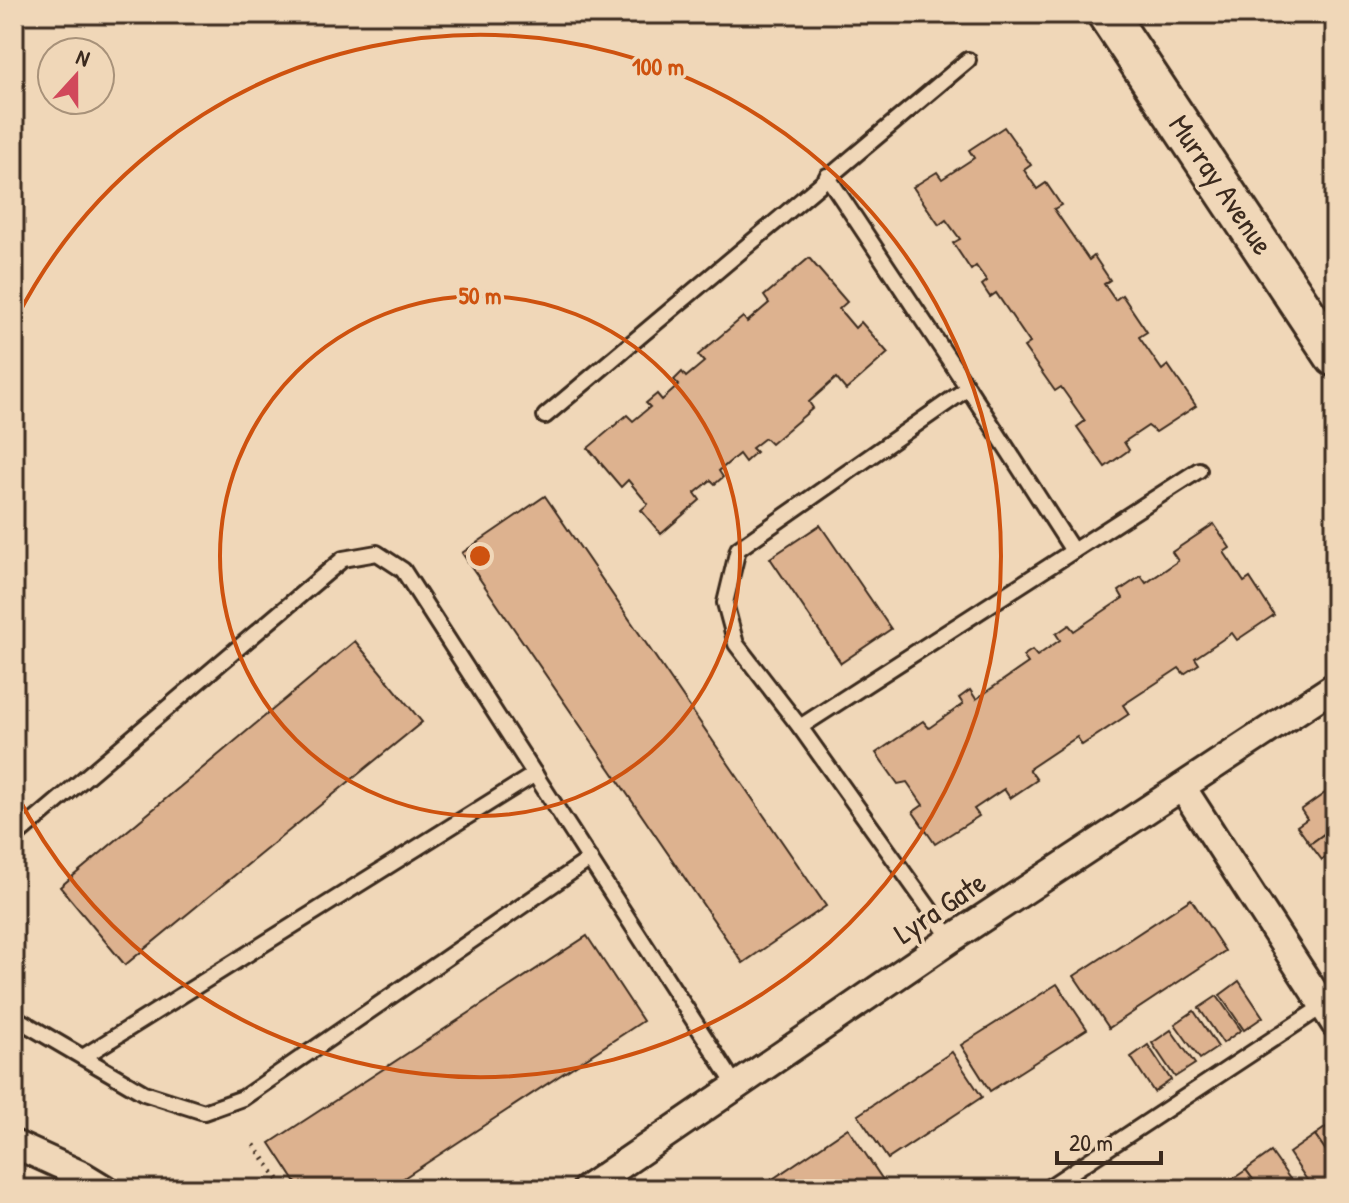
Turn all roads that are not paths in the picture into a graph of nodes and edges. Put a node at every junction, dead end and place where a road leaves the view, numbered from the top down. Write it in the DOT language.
graph roads {
  1 [pos="1107,14"];
  2 [pos="968,60"];
  3 [pos="827,176"];
  4 [pos="1335,357"];
  5 [pos="968,388"];
  6 [pos="545,416"];
  7 [pos="1199,470"];
  8 [pos="1073,551"];
  9 [pos="1335,686"];
  10 [pos="800,727"];
  11 [pos="535,774"];
  12 [pos="1182,787"];
  13 [pos="14,838"];
  14 [pos="590,859"];
  15 [pos="951,939"];
  16 [pos="1329,1015"];
  17 [pos="14,1017"];
  18 [pos="83,1057"];
  19 [pos="736,1086"];
  20 [pos="14,1144"];
  21 [pos="105,1189"];
  22 [pos="586,1189"];
  23 [pos="1046,1189"];
  1 -- 4 [label="street, Murray Avenue"];
  2 -- 3 [label="lane"];
  3 -- 5 [label="lane"];
  3 -- 6 [label="lane"];
  5 -- 8 [label="lane"];
  5 -- 10 [label="lane"];
  7 -- 8 [label="lane"];
  8 -- 10 [label="lane"];
  9 -- 12 [label="street, Lyra Gate"];
  10 -- 15 [label="lane"];
  11 -- 13 [label="lane"];
  11 -- 14 [label="lane"];
  11 -- 18 [label="lane"];
  12 -- 15 [label="street, Lyra Gate"];
  12 -- 16 [label="street"];
  14 -- 18 [label="lane"];
  14 -- 19 [label="lane"];
  15 -- 19 [label="street, Lyra Gate"];
  16 -- 23 [label="lane"];
  17 -- 18 [label="lane"];
  19 -- 22 [label="street, Lyra Gate"];
  20 -- 21 [label="street"];
}
